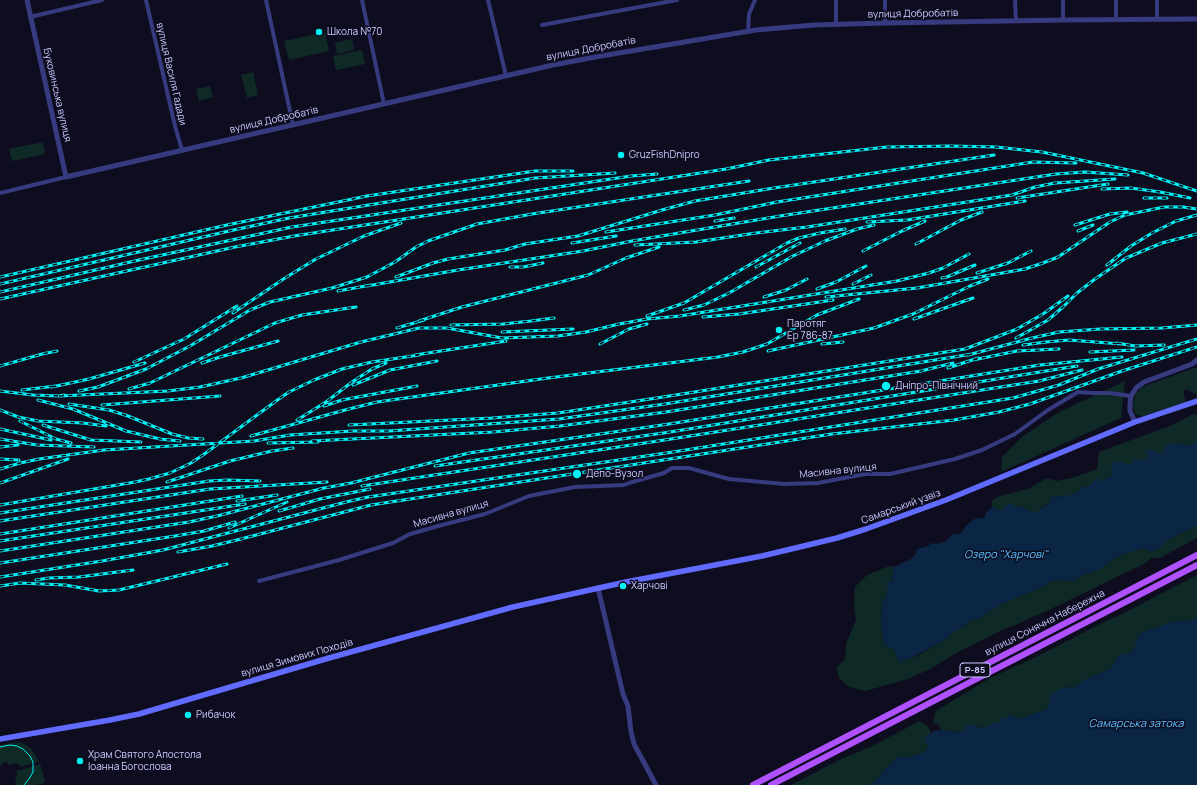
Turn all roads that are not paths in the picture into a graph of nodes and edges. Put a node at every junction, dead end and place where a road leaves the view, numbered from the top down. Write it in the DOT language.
graph roads {
  1 [pos="27,0"];
  2 [pos="102,0"];
  3 [pos="146,0"];
  4 [pos="266,0"];
  5 [pos="362,0"];
  6 [pos="488,0"];
  7 [pos="677,0"];
  8 [pos="755,0"];
  9 [pos="836,0"];
  10 [pos="884,0"];
  11 [pos="1015,0"];
  12 [pos="1063,0"];
  13 [pos="1116,0"];
  14 [pos="1156,0"];
  15 [pos="30,17"];
  16 [pos="1116,19"];
  17 [pos="1157,19"];
  18 [pos="1197,19"];
  19 [pos="1063,20"];
  20 [pos="1016,21"];
  21 [pos="885,23"];
  22 [pos="542,25"];
  23 [pos="836,25"];
  24 [pos="748,32"];
  25 [pos="506,76"];
  26 [pos="384,104"];
  27 [pos="293,125"];
  28 [pos="182,150"];
  29 [pos="66,177"];
  30 [pos="0,193"];
  31 [pos="1197,360"];
  32 [pos="1131,396"];
  33 [pos="1197,401"];
  34 [pos="1135,422"];
  35 [pos="1197,555"];
  36 [pos="1197,564"];
  37 [pos="259,581"];
  38 [pos="598,588"];
  39 [pos="0,739"];
  40 [pos="656,785"];
  41 [pos="753,785"];
  42 [pos="771,785"];
  1 -- 15 [label="street, Буковинська вулиця"];
  2 -- 15 [label="street"];
  3 -- 28 [label="street, вулиця Василя Гадади"];
  4 -- 27 [label="street"];
  5 -- 26 [label="street"];
  6 -- 25 [label="street"];
  7 -- 22 [label="street"];
  8 -- 24 [label="street"];
  9 -- 23 [label="street"];
  10 -- 21 [label="street"];
  11 -- 20 [label="street"];
  12 -- 19 [label="street"];
  13 -- 16 [label="street"];
  14 -- 17 [label="street"];
  15 -- 29 [label="street, Буковинська вулиця"];
  16 -- 17 [label="street, вулиця Добробатів"];
  16 -- 19 [label="street, вулиця Добробатів"];
  17 -- 18 [label="street, вулиця Добробатів"];
  19 -- 20 [label="street, вулиця Добробатів"];
  20 -- 21 [label="street, вулиця Добробатів"];
  21 -- 23 [label="street, вулиця Добробатів"];
  23 -- 24 [label="street, вулиця Добробатів"];
  24 -- 25 [label="street, вулиця Добробатів"];
  25 -- 26 [label="street, вулиця Добробатів"];
  26 -- 27 [label="street, вулиця Добробатів"];
  27 -- 28 [label="street, вулиця Добробатів"];
  28 -- 29 [label="street, вулиця Добробатів"];
  29 -- 30 [label="street, вулиця Добробатів"];
  31 -- 32 [label="street"];
  32 -- 34 [label="street"];
  32 -- 37 [label="street, Масивна вулиця"];
  33 -- 34 [label="main road, Самарський узвіз"];
  34 -- 38 [label="main road, Самарський узвіз"];
  35 -- 41 [label="main road, вулиця Сонячна Набережна / Р-85"];
  36 -- 42 [label="main road, вулиця Сонячна Набережна / Р-85"];
  38 -- 39 [label="main road, вулиця Зимових Походів"];
  38 -- 40 [label="street"];
}
